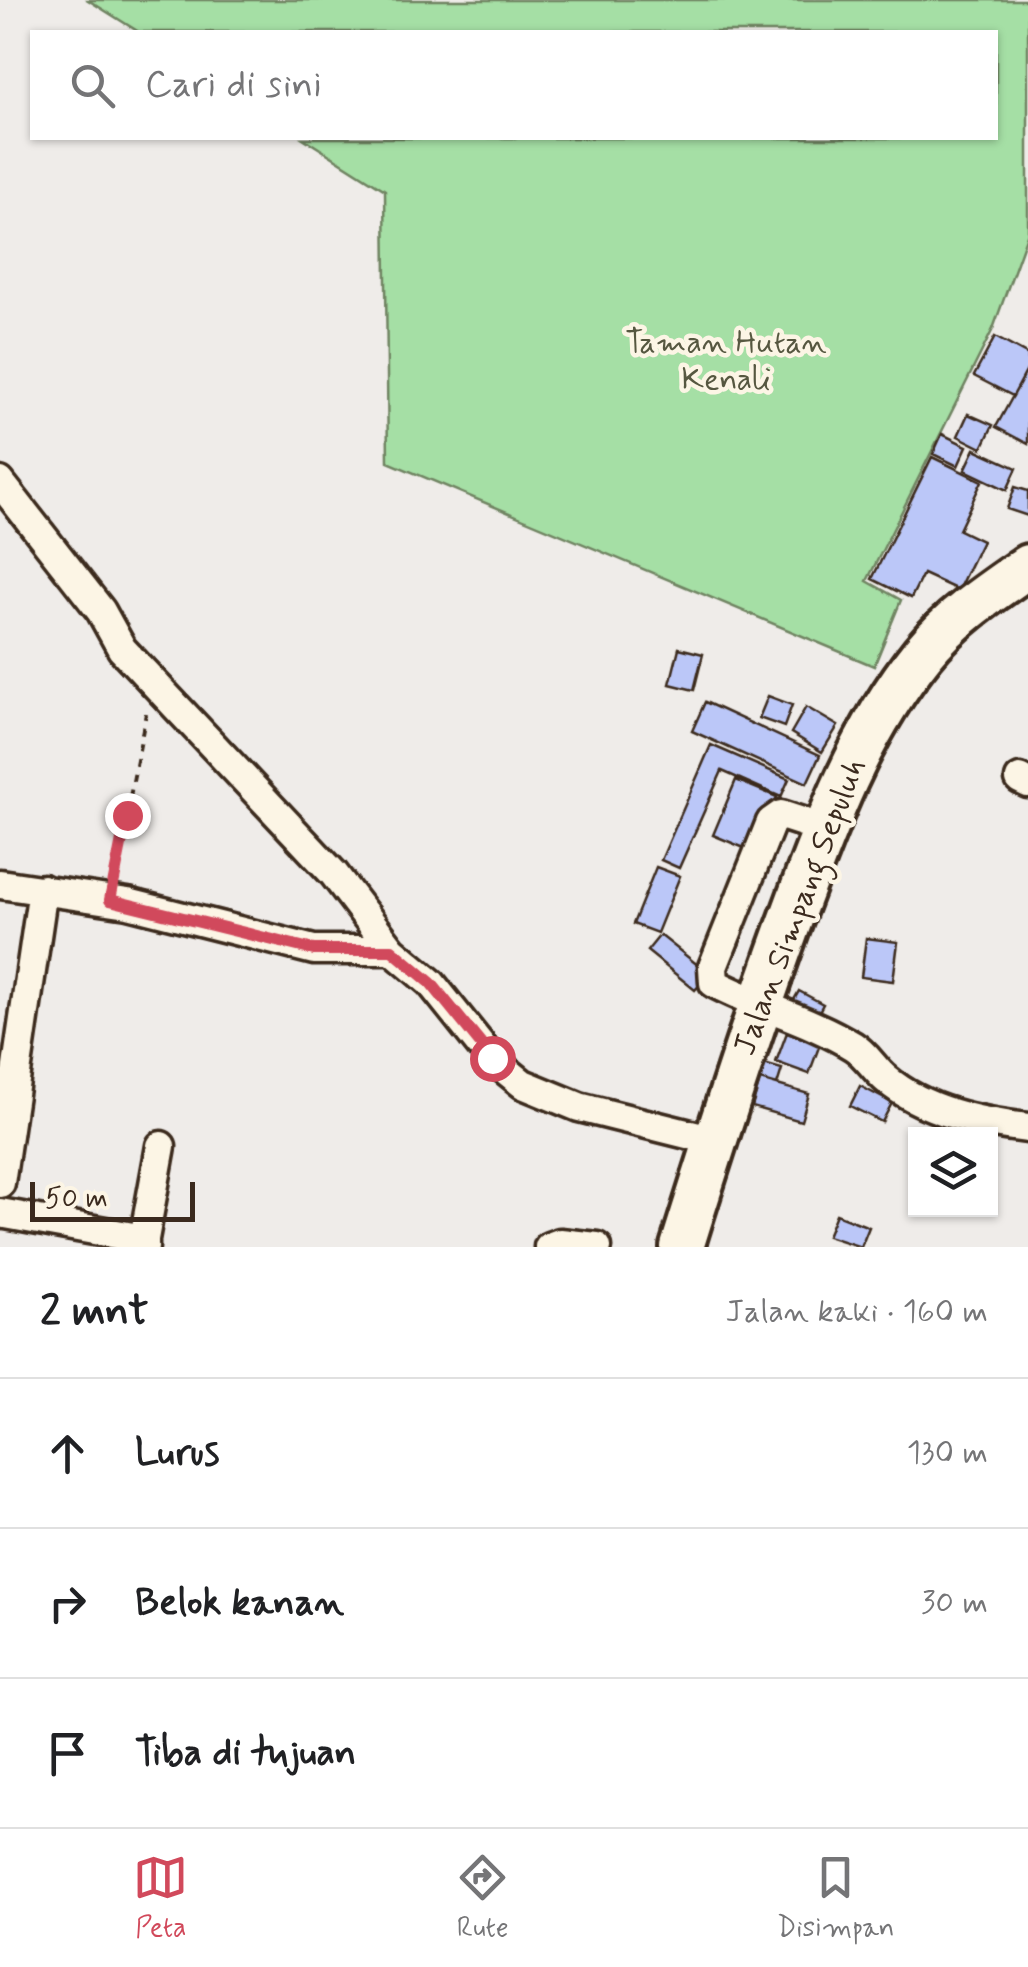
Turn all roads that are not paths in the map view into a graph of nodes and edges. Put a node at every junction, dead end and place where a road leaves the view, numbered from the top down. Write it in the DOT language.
graph roads {
  1 [pos="0,482"];
  2 [pos="1028,566"];
  3 [pos="824,829"];
  4 [pos="0,884"];
  5 [pos="43,889"];
  6 [pos="392,950"];
  7 [pos="759,1007"];
  8 [pos="1028,1128"];
  9 [pos="715,1141"];
  10 [pos="162,1146"];
  11 [pos="0,1183"];
  12 [pos="0,1213"];
  13 [pos="144,1243"];
  14 [pos="549,1247"];
  15 [pos="597,1247"];
  16 [pos="682,1247"];
  1 -- 6 [label="street"];
  2 -- 3 [label="highway, Jalan Simpang Sepuluh"];
  3 -- 7 [label="highway, Jalan Simpang Sepuluh"];
  3 -- 7 [label="street"];
  4 -- 5 [label="street"];
  5 -- 6 [label="street"];
  5 -- 11 [label="street"];
  6 -- 9 [label="street"];
  7 -- 8 [label="street"];
  7 -- 9 [label="highway, Jalan Simpang Sepuluh"];
  9 -- 16 [label="highway, Jalan Simpang Sepuluh"];
  10 -- 13 [label="street"];
  12 -- 13 [label="street"];
  14 -- 15 [label="street"];
}
